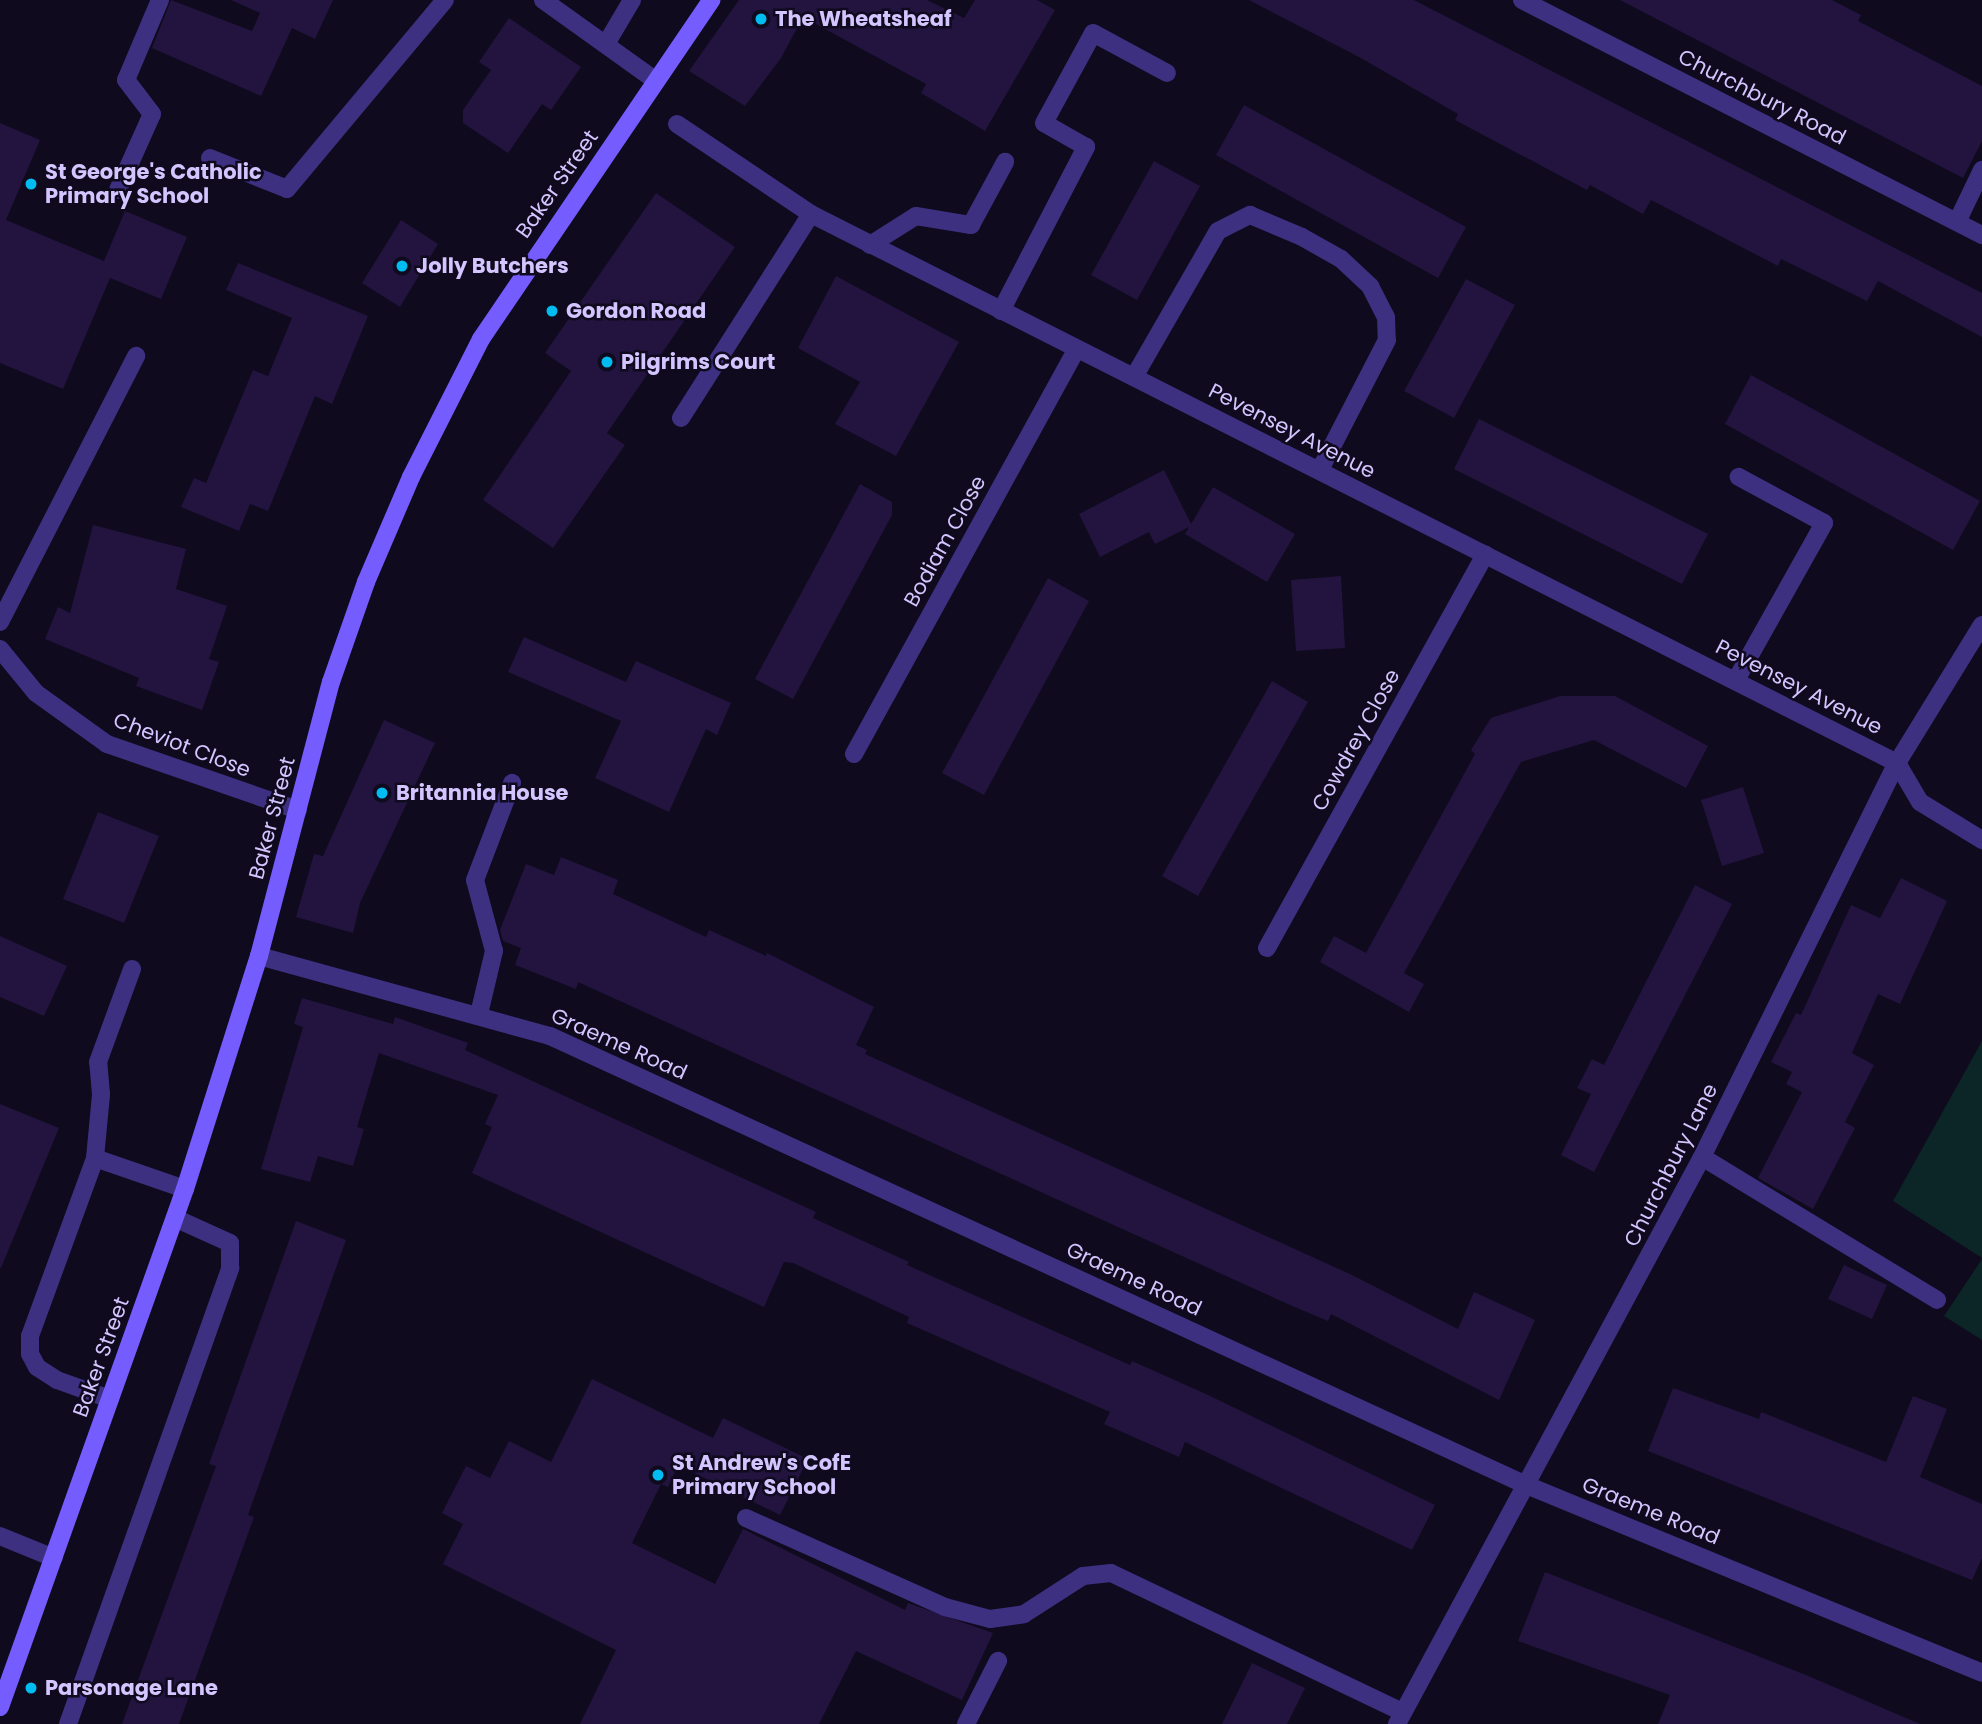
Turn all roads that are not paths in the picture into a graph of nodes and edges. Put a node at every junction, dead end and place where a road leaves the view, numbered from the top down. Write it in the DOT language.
graph roads {
  1 [pos="160,0"];
  2 [pos="445,0"];
  3 [pos="543,0"];
  4 [pos="632,0"];
  5 [pos="711,0"];
  6 [pos="1522,0"];
  7 [pos="606,44"];
  8 [pos="1167,73"];
  9 [pos="656,80"];
  10 [pos="677,124"];
  11 [pos="210,158"];
  12 [pos="1005,162"];
  13 [pos="1982,170"];
  14 [pos="118,190"];
  15 [pos="811,214"];
  16 [pos="1956,222"];
  17 [pos="1982,235"];
  18 [pos="870,245"];
  19 [pos="1001,311"];
  20 [pos="1076,350"];
  21 [pos="136,356"];
  22 [pos="1134,377"];
  23 [pos="681,418"];
  24 [pos="1320,470"];
  25 [pos="1739,477"];
  26 [pos="1485,554"];
  27 [pos="0,622"];
  28 [pos="1982,625"];
  29 [pos="0,649"];
  30 [pos="1736,680"];
  31 [pos="853,754"];
  32 [pos="1897,763"];
  33 [pos="512,783"];
  34 [pos="298,810"];
  35 [pos="1982,840"];
  36 [pos="1267,948"];
  37 [pos="259,956"];
  38 [pos="132,969"];
  39 [pos="479,1014"];
  40 [pos="1702,1157"];
  41 [pos="95,1158"];
  42 [pos="185,1189"];
  43 [pos="175,1218"];
  44 [pos="1937,1300"];
  45 [pos="110,1399"];
  46 [pos="1524,1484"];
  47 [pos="746,1518"];
  48 [pos="0,1536"];
  49 [pos="54,1558"];
  50 [pos="998,1661"];
  51 [pos="1982,1673"];
  52 [pos="0,1707"];
  53 [pos="1400,1718"];
  54 [pos="68,1724"];
  55 [pos="966,1724"];
  1 -- 14 [label="street"];
  2 -- 11 [label="street"];
  3 -- 7 [label="street"];
  4 -- 7 [label="street"];
  5 -- 9 [label="street, Baker Street"];
  6 -- 16 [label="street, Churchbury Road"];
  7 -- 9 [label="street"];
  8 -- 19 [label="street"];
  9 -- 34 [label="street, Baker Street"];
  10 -- 15 [label="street, Pevensey Avenue"];
  12 -- 18 [label="street"];
  13 -- 16 [label="street"];
  15 -- 18 [label="street, Pevensey Avenue"];
  15 -- 23 [label="street"];
  16 -- 17 [label="street, Churchbury Road"];
  18 -- 19 [label="street, Pevensey Avenue"];
  19 -- 20 [label="street, Pevensey Avenue"];
  20 -- 22 [label="street, Pevensey Avenue"];
  20 -- 31 [label="street, Bodiam Close"];
  21 -- 27 [label="street"];
  22 -- 24 [label="street, Pevensey Avenue"];
  22 -- 24 [label="street"];
  24 -- 26 [label="street, Pevensey Avenue"];
  25 -- 30 [label="street"];
  26 -- 30 [label="street, Pevensey Avenue"];
  26 -- 36 [label="street, Cowdrey Close"];
  28 -- 32 [label="street, Churchbury Lane"];
  29 -- 34 [label="street, Cheviot Close"];
  30 -- 32 [label="street, Pevensey Avenue"];
  32 -- 35 [label="street"];
  32 -- 40 [label="street, Churchbury Lane"];
  33 -- 39 [label="street"];
  34 -- 37 [label="street, Baker Street"];
  37 -- 39 [label="street, Graeme Road"];
  37 -- 42 [label="street, Baker Street"];
  38 -- 41 [label="street"];
  39 -- 46 [label="street, Graeme Road"];
  40 -- 44 [label="street"];
  40 -- 46 [label="street, Churchbury Lane"];
  41 -- 42 [label="street"];
  41 -- 45 [label="street"];
  42 -- 43 [label="street, Baker Street"];
  43 -- 45 [label="street, Baker Street"];
  43 -- 54 [label="street"];
  45 -- 49 [label="street, Baker Street"];
  46 -- 51 [label="street, Graeme Road"];
  46 -- 53 [label="street, Churchbury Lane"];
  47 -- 53 [label="street"];
  48 -- 49 [label="street"];
  49 -- 52 [label="street, Baker Street"];
  50 -- 55 [label="street"];
}
